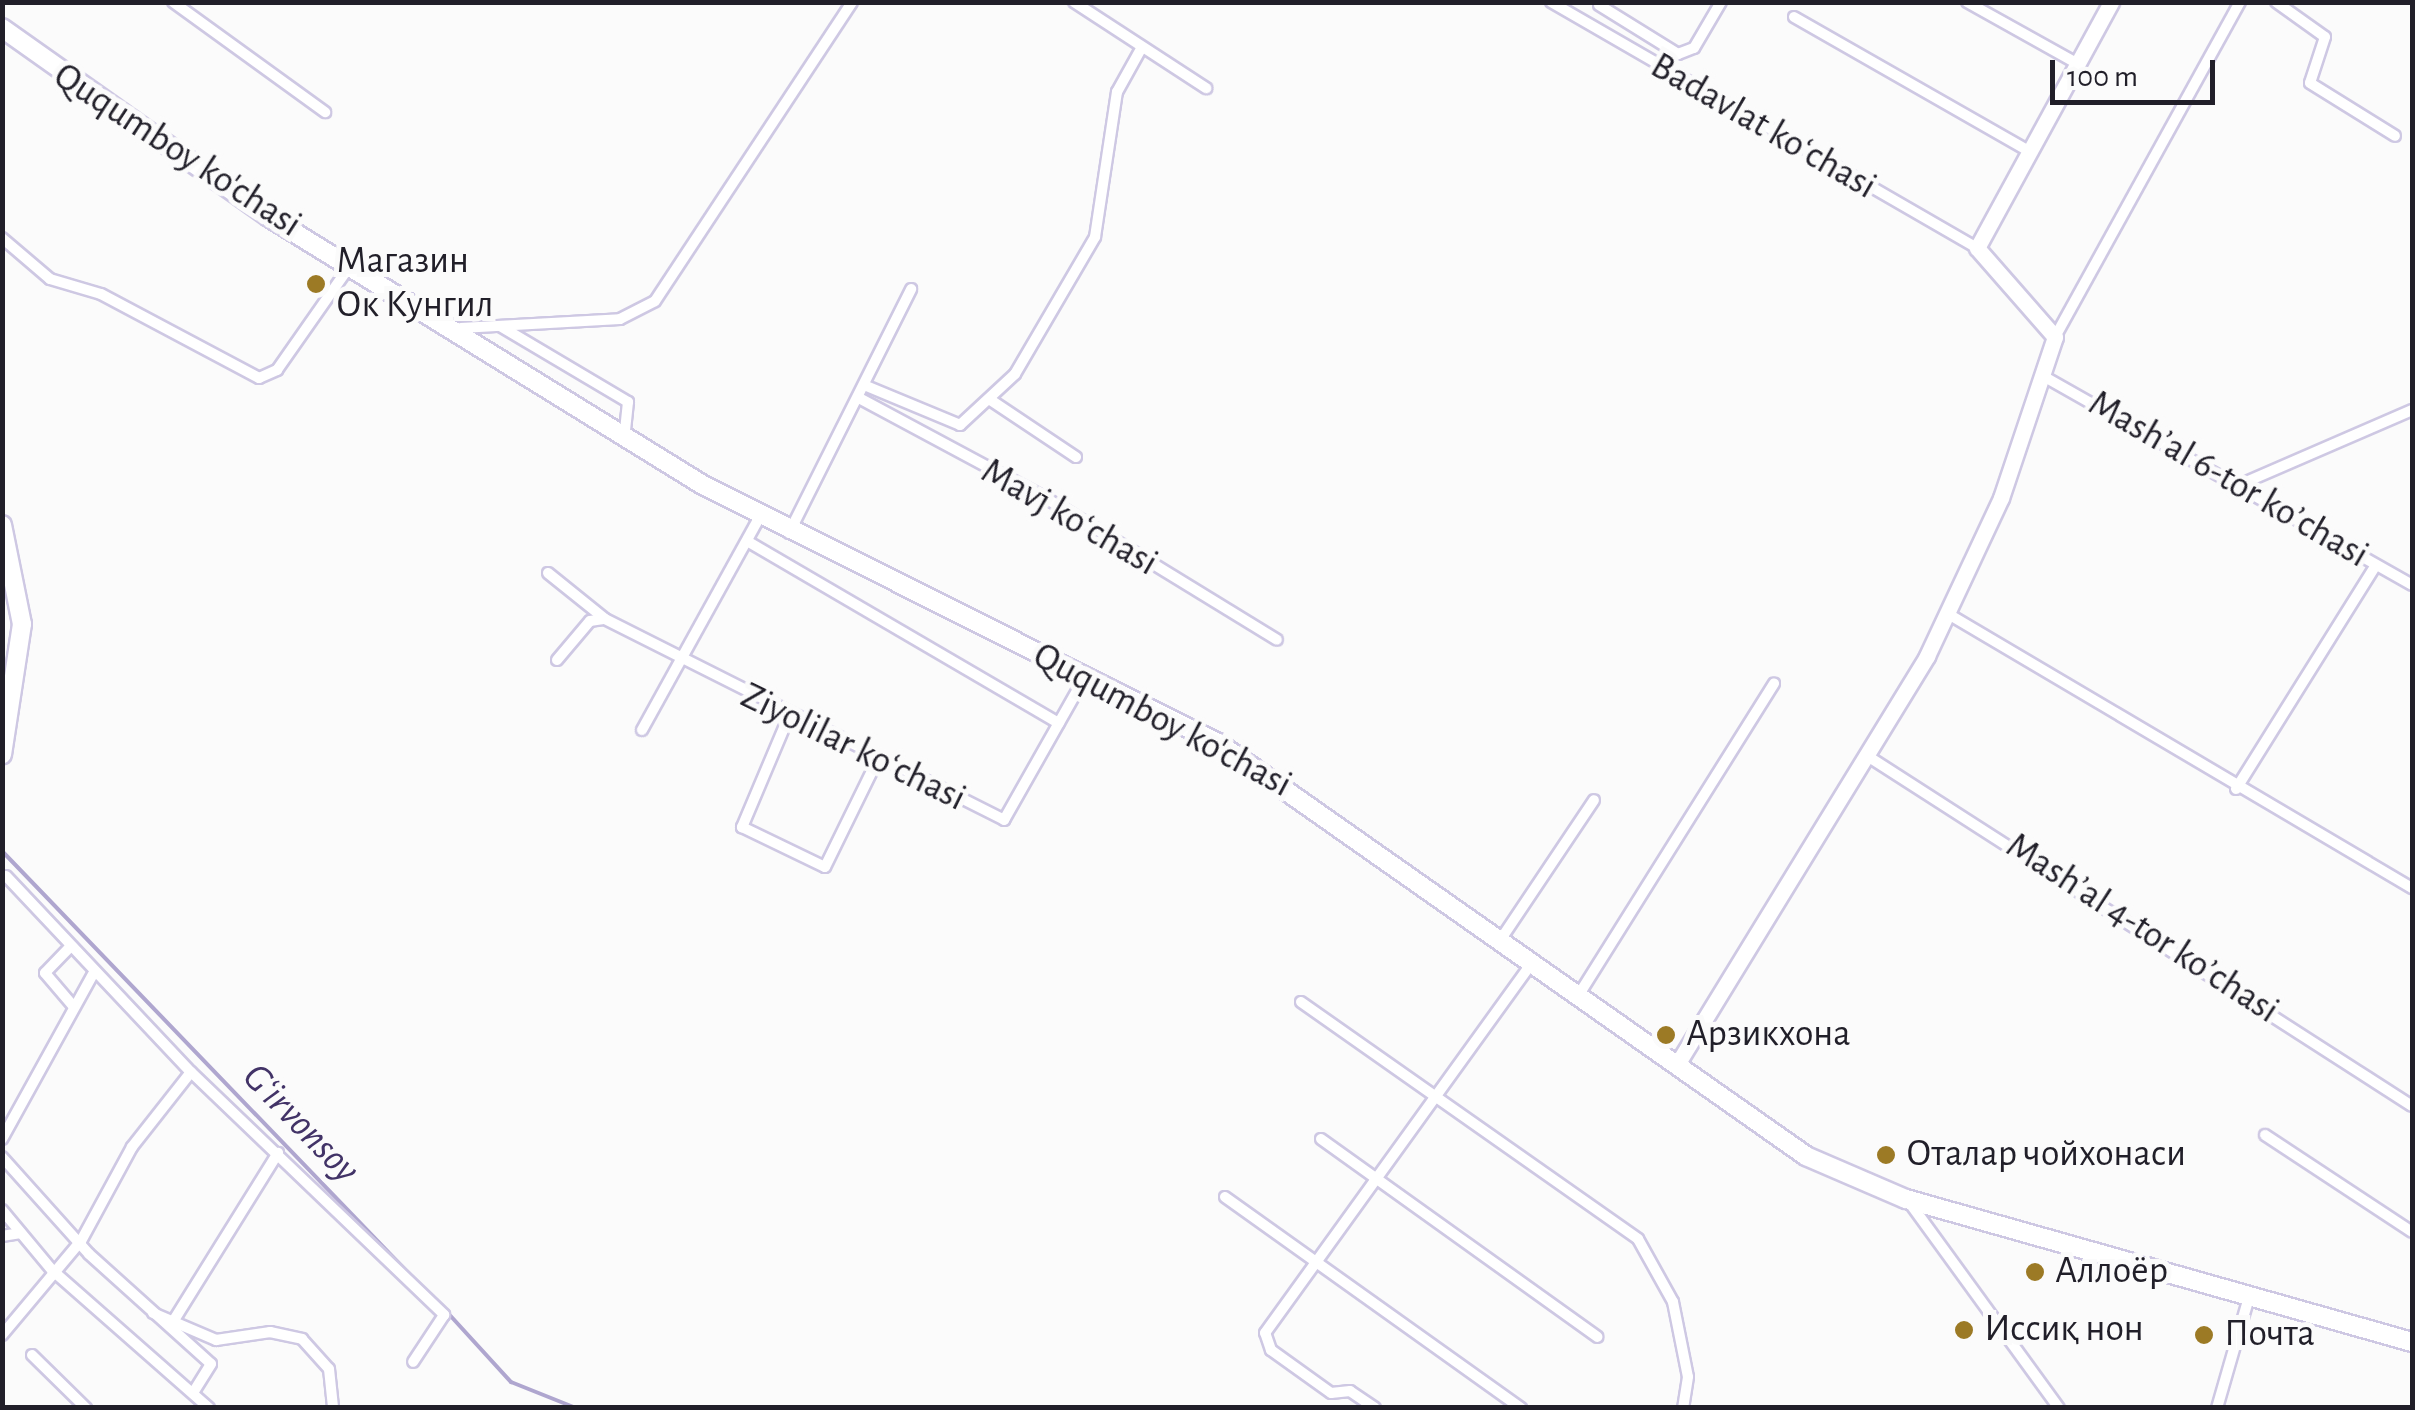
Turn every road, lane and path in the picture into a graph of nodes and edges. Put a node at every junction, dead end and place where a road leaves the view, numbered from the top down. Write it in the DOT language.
graph roads {
  1 [pos="173,2"];
  2 [pos="852,2"];
  3 [pos="1074,2"];
  4 [pos="1551,2"];
  5 [pos="1722,2"];
  6 [pos="1967,2"];
  7 [pos="2111,2"];
  8 [pos="2240,2"];
  9 [pos="2276,2"];
  10 [pos="1599,5"];
  11 [pos="1794,17"];
  12 [pos="2,28"];
  13 [pos="1142,47"];
  14 [pos="2076,63"];
  15 [pos="1206,88"];
  16 [pos="326,112"];
  17 [pos="2395,136"];
  18 [pos="2027,150"];
  19 [pos="2,238"];
  20 [pos="1976,248"];
  21 [pos="352,262"];
  22 [pos="911,289"];
  23 [pos="500,326"];
  24 [pos="461,328"];
  25 [pos="2055,337"];
  26 [pos="2043,376"];
  27 [pos="864,385"];
  28 [pos="859,398"];
  29 [pos="992,402"];
  30 [pos="2412,410"];
  31 [pos="625,433"];
  32 [pos="1076,456"];
  33 [pos="2239,484"];
  34 [pos="759,518"];
  35 [pos="2,525"];
  36 [pos="788,534"];
  37 [pos="747,540"];
  38 [pos="2376,565"];
  39 [pos="548,573"];
  40 [pos="2412,585"];
  41 [pos="1950,615"];
  42 [pos="605,619"];
  43 [pos="1277,640"];
  44 [pos="557,660"];
  45 [pos="682,665"];
  46 [pos="1085,677"];
  47 [pos="1774,683"];
  48 [pos="789,716"];
  49 [pos="1059,723"];
  50 [pos="642,730"];
  51 [pos="2,754"];
  52 [pos="1869,757"];
  53 [pos="877,760"];
  54 [pos="2236,788"];
  55 [pos="1594,800"];
  56 [pos="4,877"];
  57 [pos="2412,888"];
  58 [pos="1501,939"];
  59 [pos="70,947"];
  60 [pos="1532,963"];
  61 [pos="93,974"];
  62 [pos="1578,996"];
  63 [pos="1301,1002"];
  64 [pos="74,1008"];
  65 [pos="1676,1066"];
  66 [pos="191,1072"];
  67 [pos="1436,1096"];
  68 [pos="2412,1106"];
  69 [pos="2264,1135"];
  70 [pos="2,1138"];
  71 [pos="1320,1139"];
  72 [pos="278,1153"];
  73 [pos="2,1157"];
  74 [pos="1378,1178"];
  75 [pos="1226,1197"];
  76 [pos="1906,1198"];
  77 [pos="5,1214"];
  78 [pos="2412,1232"];
  79 [pos="20,1233"];
  80 [pos="2,1236"];
  81 [pos="81,1241"];
  82 [pos="1318,1262"];
  83 [pos="52,1270"];
  84 [pos="2249,1297"];
  85 [pos="152,1312"];
  86 [pos="174,1320"];
  87 [pos="2,1335"];
  88 [pos="1598,1337"];
  89 [pos="2412,1342"];
  90 [pos="32,1355"];
  91 [pos="413,1362"];
  92 [pos="193,1394"];
  93 [pos="86,1408"];
  94 [pos="209,1408"];
  95 [pos="333,1408"];
  96 [pos="1375,1408"];
  97 [pos="1522,1408"];
  98 [pos="1683,1408"];
  99 [pos="2060,1408"];
  100 [pos="2217,1408"];
  1 -- 16 [label="street"];
  2 -- 23 [label="street"];
  3 -- 13 [label="street"];
  4 -- 20 [label="street, Badavlat koʻchasi"];
  5 -- 10 [label="street"];
  6 -- 14 [label="street"];
  7 -- 14 [label="street"];
  8 -- 25 [label="street"];
  9 -- 17 [label="street"];
  11 -- 18 [label="street"];
  12 -- 21 [label="main road, Ququmboy ko'chasi"];
  13 -- 15 [label="street"];
  13 -- 29 [label="street, Mavj koʻchasi"];
  14 -- 18 [label="street"];
  18 -- 20 [label="street"];
  19 -- 21 [label="street"];
  20 -- 25 [label="street"];
  21 -- 24 [label="main road, Ququmboy ko'chasi"];
  22 -- 27 [label="street"];
  23 -- 24 [label="street"];
  23 -- 31 [label="street"];
  24 -- 31 [label="main road, Ququmboy ko'chasi"];
  25 -- 26 [label="street"];
  26 -- 33 [label="street, Mashʼal 6-tor koʼchasi"];
  26 -- 41 [label="street"];
  27 -- 28 [label="street"];
  27 -- 29 [label="street, Mavj koʻchasi"];
  28 -- 36 [label="street"];
  28 -- 43 [label="street, Mavj koʻchasi"];
  29 -- 32 [label="street, Mavj koʻchasi"];
  30 -- 33 [label="street"];
  31 -- 34 [label="main road, Ququmboy ko'chasi"];
  33 -- 38 [label="street, Mashʼal 6-tor koʼchasi"];
  34 -- 36 [label="main road, Ququmboy ko'chasi"];
  34 -- 37 [label="street"];
  35 -- 51 [label="main road"];
  36 -- 46 [label="main road, Ququmboy ko'chasi"];
  37 -- 45 [label="street"];
  37 -- 49 [label="street"];
  38 -- 40 [label="street, Mashʼal 6-tor koʼchasi"];
  38 -- 54 [label="street"];
  39 -- 42 [label="street, Ziyolilar koʻchasi"];
  41 -- 52 [label="street"];
  41 -- 54 [label="street"];
  42 -- 44 [label="street"];
  42 -- 45 [label="street, Ziyolilar koʻchasi"];
  45 -- 48 [label="street, Ziyolilar koʻchasi"];
  45 -- 50 [label="street"];
  46 -- 49 [label="street"];
  46 -- 58 [label="main road, Ququmboy ko'chasi"];
  47 -- 62 [label="street"];
  48 -- 53 [label="street, Ziyolilar koʻchasi"];
  48 -- 53 [label="street"];
  49 -- 53 [label="street, Ziyolilar koʻchasi"];
  52 -- 65 [label="street"];
  52 -- 68 [label="street, Mashʼal 4-tor koʼchasi"];
  54 -- 57 [label="street"];
  55 -- 58 [label="street"];
  56 -- 59 [label="street"];
  58 -- 60 [label="main road, Ququmboy ko'chasi"];
  59 -- 61 [label="street"];
  59 -- 64 [label="street"];
  60 -- 62 [label="main road, Ququmboy ko'chasi"];
  60 -- 67 [label="street"];
  61 -- 64 [label="street"];
  61 -- 66 [label="street"];
  62 -- 65 [label="main road, Ququmboy ko'chasi"];
  63 -- 67 [label="street"];
  64 -- 70 [label="street"];
  65 -- 76 [label="main road, Ququmboy ko'chasi"];
  66 -- 72 [label="street"];
  66 -- 81 [label="street"];
  67 -- 74 [label="street"];
  67 -- 98 [label="street"];
  69 -- 78 [label="street"];
  71 -- 74 [label="street"];
  72 -- 86 [label="street"];
  72 -- 91 [label="street"];
  73 -- 81 [label="street"];
  74 -- 82 [label="street"];
  74 -- 88 [label="street"];
  75 -- 82 [label="street"];
  76 -- 84 [label="main road, Ququmboy ko'chasi"];
  76 -- 99 [label="street"];
  77 -- 79 [label="street"];
  79 -- 80 [label="street"];
  79 -- 83 [label="street"];
  81 -- 83 [label="street"];
  81 -- 85 [label="street"];
  82 -- 96 [label="street"];
  82 -- 97 [label="street"];
  83 -- 87 [label="street"];
  83 -- 92 [label="street"];
  84 -- 89 [label="main road, Ququmboy ko'chasi"];
  84 -- 100 [label="street"];
  85 -- 86 [label="street"];
  85 -- 92 [label="street"];
  86 -- 95 [label="street"];
  90 -- 93 [label="street"];
  92 -- 94 [label="street"];
}
